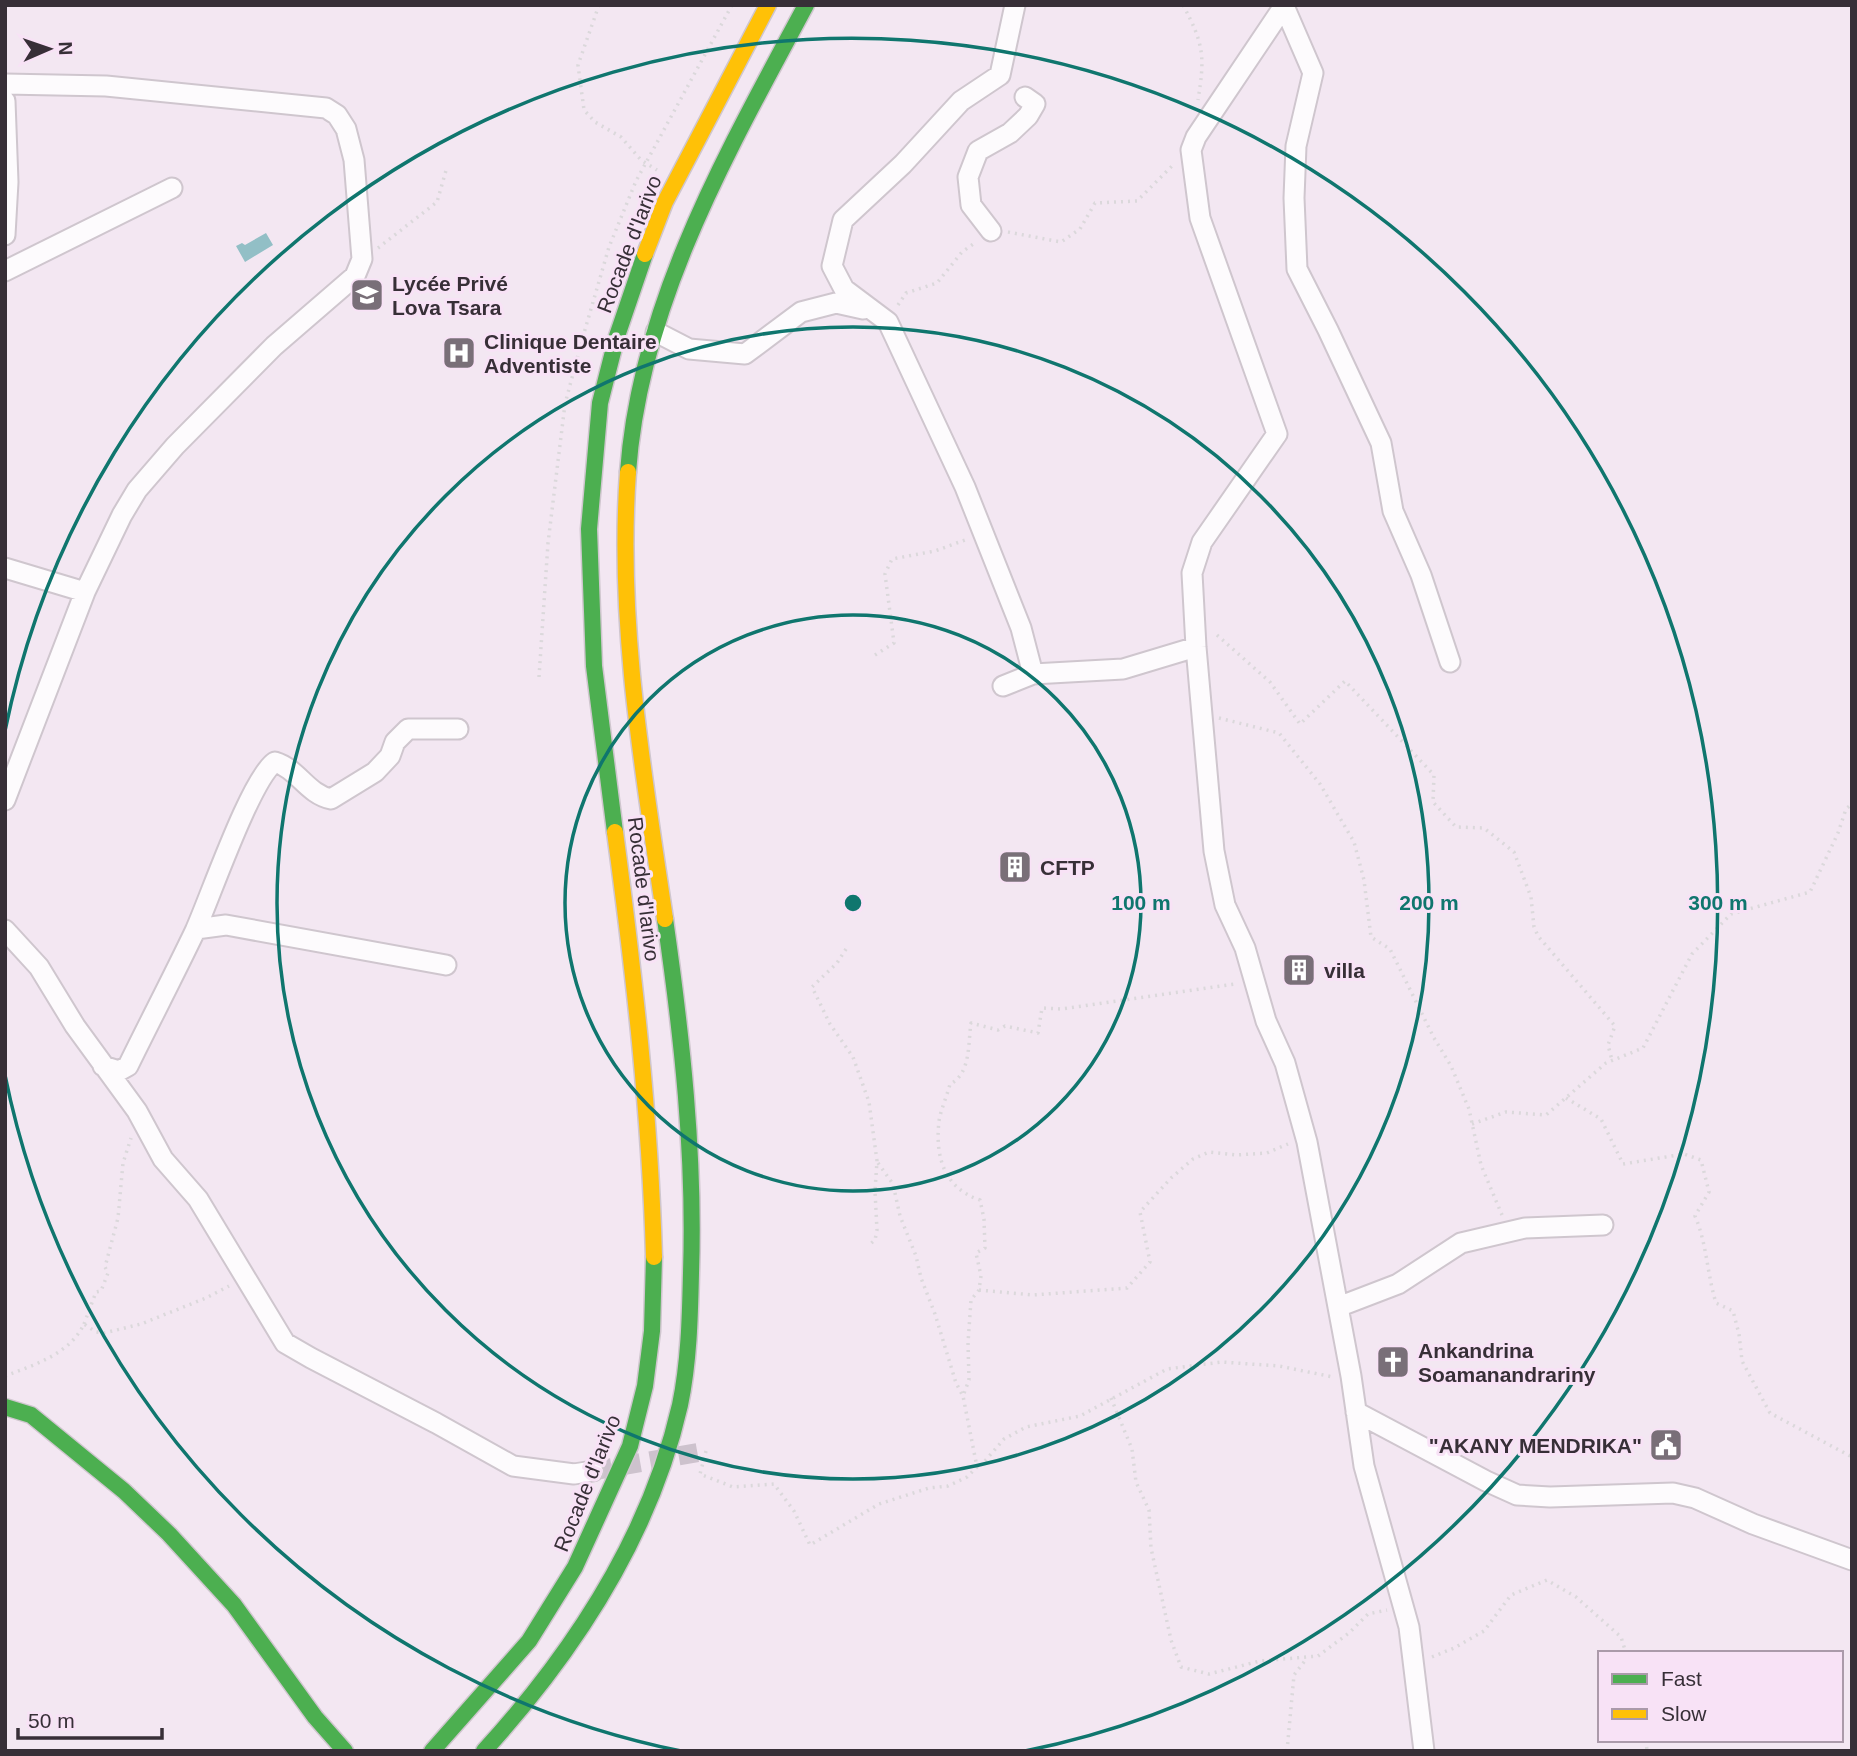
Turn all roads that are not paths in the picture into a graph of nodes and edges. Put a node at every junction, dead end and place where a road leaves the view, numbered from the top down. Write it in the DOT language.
graph roads {
  1 [pos="768,5"];
  2 [pos="806,5"];
  3 [pos="1015,5"];
  4 [pos="1284,6"];
  5 [pos="5,83"];
  6 [pos="1025,97"];
  7 [pos="5,101"];
  8 [pos="172,188"];
  9 [pos="991,231"];
  10 [pos="5,235"];
  11 [pos="5,271"];
  12 [pos="882,317"];
  13 [pos="656,332"];
  14 [pos="5,568"];
  15 [pos="85,592"];
  16 [pos="1196,647"];
  17 [pos="1450,662"];
  18 [pos="1033,674"];
  19 [pos="1003,686"];
  20 [pos="458,729"];
  21 [pos="5,800"];
  22 [pos="196,929"];
  23 [pos="5,930"];
  24 [pos="446,965"];
  25 [pos="103,1066"];
  26 [pos="1603,1225"];
  27 [pos="1338,1307"];
  28 [pos="5,1407"];
  29 [pos="1356,1412"];
  30 [pos="593,1471"];
  31 [pos="1852,1560"];
  32 [pos="345,1751"];
  33 [pos="432,1751"];
  34 [pos="484,1751"];
  35 [pos="1424,1751"];
  1 -- 33 [label="main road, Rocade d'Iarivo"];
  2 -- 13 [label="main road, Rocade d'Iarivo"];
  3 -- 12 [label="street"];
  4 -- 16 [label="street"];
  4 -- 17 [label="street"];
  5 -- 15 [label="street"];
  6 -- 9 [label="street"];
  7 -- 10 [label="street"];
  8 -- 11 [label="street"];
  12 -- 13 [label="street"];
  12 -- 18 [label="street"];
  13 -- 34 [label="main road, Rocade d'Iarivo"];
  14 -- 15 [label="street"];
  15 -- 21 [label="street"];
  16 -- 18 [label="street"];
  16 -- 27 [label="street"];
  18 -- 19 [label="street"];
  20 -- 22 [label="street"];
  22 -- 24 [label="street"];
  22 -- 25 [label="street"];
  23 -- 25 [label="street"];
  25 -- 30 [label="street"];
  26 -- 27 [label="street"];
  27 -- 29 [label="street"];
  28 -- 32 [label="main road"];
  29 -- 31 [label="street"];
  29 -- 35 [label="street"];
}
